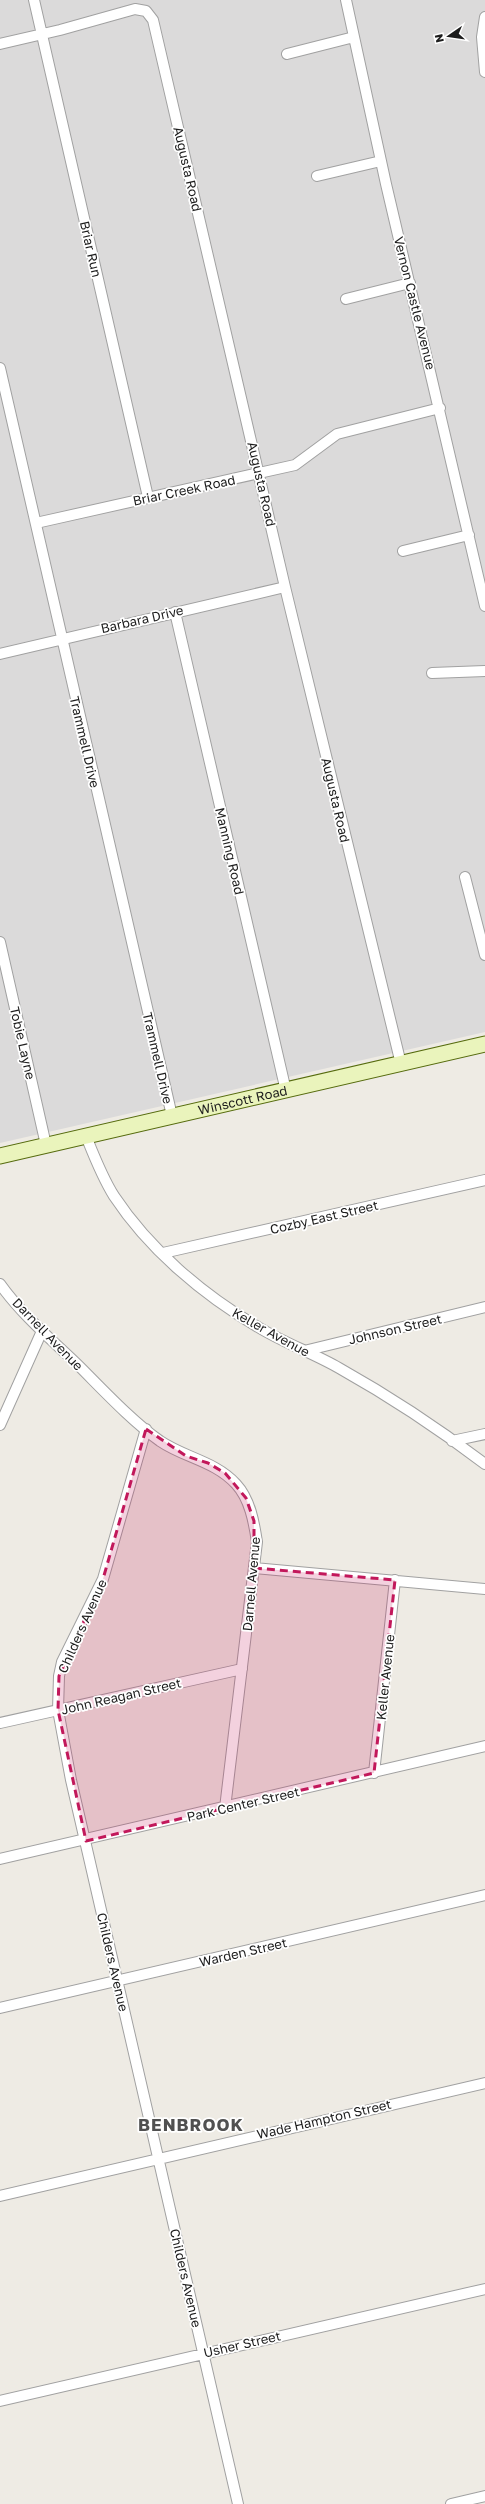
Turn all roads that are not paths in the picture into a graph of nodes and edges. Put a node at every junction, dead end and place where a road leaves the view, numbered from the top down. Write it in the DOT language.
graph roads {
  1 [pos="34,0"];
  2 [pos="346,0"];
  3 [pos="485,17"];
  4 [pos="42,34"];
  5 [pos="354,37"];
  6 [pos="0,44"];
  7 [pos="287,54"];
  8 [pos="485,72"];
  9 [pos="381,161"];
  10 [pos="317,176"];
  11 [pos="410,283"];
  12 [pos="346,299"];
  13 [pos="0,368"];
  14 [pos="440,408"];
  15 [pos="259,474"];
  16 [pos="148,497"];
  17 [pos="36,523"];
  18 [pos="469,534"];
  19 [pos="403,551"];
  20 [pos="481,566"];
  21 [pos="285,587"];
  22 [pos="485,606"];
  23 [pos="175,612"];
  24 [pos="62,638"];
  25 [pos="0,654"];
  26 [pos="485,671"];
  27 [pos="432,673"];
  28 [pos="465,877"];
  29 [pos="0,942"];
  30 [pos="1,952"];
  31 [pos="485,955"];
  32 [pos="485,1044"];
  33 [pos="402,1064"];
  34 [pos="286,1091"];
  35 [pos="172,1116"];
  36 [pos="86,1136"];
  37 [pos="46,1145"];
  38 [pos="0,1156"];
  39 [pos="485,1180"];
  40 [pos="163,1254"];
  41 [pos="0,1284"];
  42 [pos="485,1307"];
  43 [pos="42,1331"];
  44 [pos="304,1350"];
  45 [pos="0,1425"];
  46 [pos="146,1429"];
  47 [pos="485,1434"];
  48 [pos="452,1441"];
  49 [pos="485,1464"];
  50 [pos="254,1568"];
  51 [pos="395,1580"];
  52 [pos="485,1589"];
  53 [pos="242,1669"];
  54 [pos="58,1710"];
  55 [pos="0,1723"];
  56 [pos="485,1746"];
  57 [pos="374,1773"];
  58 [pos="225,1808"];
  59 [pos="86,1841"];
  60 [pos="0,1859"];
  61 [pos="485,1895"];
  62 [pos="117,1981"];
  63 [pos="0,2008"];
  64 [pos="485,2083"];
  65 [pos="158,2158"];
  66 [pos="0,2196"];
  67 [pos="485,2289"];
  68 [pos="203,2353"];
  69 [pos="0,2401"];
  70 [pos="485,2496"];
  71 [pos="238,2504"];
  72 [pos="450,2504"];
  1 -- 4 [label="street, Briar Run"];
  2 -- 5 [label="street, Vernon Castle Avenue"];
  3 -- 8 [label="street"];
  4 -- 6 [label="street"];
  4 -- 15 [label="street, Augusta Road"];
  4 -- 16 [label="street, Briar Run"];
  5 -- 7 [label="street"];
  5 -- 9 [label="street, Vernon Castle Avenue"];
  9 -- 10 [label="street"];
  9 -- 11 [label="street, Vernon Castle Avenue"];
  11 -- 12 [label="street"];
  11 -- 14 [label="street, Vernon Castle Avenue"];
  13 -- 17 [label="street, Trammell Drive"];
  14 -- 15 [label="street, Briar Creek Road"];
  14 -- 18 [label="street, Vernon Castle Avenue"];
  15 -- 16 [label="street, Briar Creek Road"];
  15 -- 21 [label="street, Augusta Road"];
  16 -- 17 [label="street, Briar Creek Road"];
  17 -- 24 [label="street, Trammell Drive"];
  18 -- 19 [label="street"];
  18 -- 20 [label="street, Vernon Castle Avenue"];
  20 -- 22 [label="street, Vernon Castle Avenue"];
  21 -- 23 [label="street, Barbara Drive"];
  21 -- 33 [label="street, Augusta Road"];
  23 -- 24 [label="street, Barbara Drive"];
  23 -- 34 [label="street, Manning Road"];
  24 -- 25 [label="street, Barbara Drive"];
  24 -- 35 [label="street, Trammell Drive"];
  26 -- 27 [label="street"];
  28 -- 31 [label="street"];
  29 -- 30 [label="street, Tobie Layne"];
  30 -- 37 [label="street, Tobie Layne"];
  32 -- 33 [label="main road, Winscott Road"];
  33 -- 34 [label="main road, Winscott Road"];
  34 -- 35 [label="main road, Winscott Road"];
  35 -- 36 [label="main road, Winscott Road"];
  36 -- 37 [label="main road, Winscott Road"];
  36 -- 40 [label="street, Keller Avenue"];
  37 -- 38 [label="main road, Winscott Road"];
  39 -- 40 [label="street, Cozby East Street"];
  40 -- 44 [label="street, Keller Avenue"];
  41 -- 43 [label="street, Darnell Avenue"];
  42 -- 44 [label="street, Johnson Street"];
  43 -- 45 [label="street"];
  43 -- 46 [label="street, Darnell Avenue"];
  44 -- 48 [label="street, Keller Avenue"];
  46 -- 50 [label="street, Darnell Avenue"];
  46 -- 54 [label="street, Childers Avenue"];
  47 -- 48 [label="street"];
  48 -- 49 [label="street, Keller Avenue"];
  50 -- 51 [label="street"];
  50 -- 53 [label="street, Darnell Avenue"];
  51 -- 52 [label="street"];
  51 -- 57 [label="street, Keller Avenue"];
  53 -- 54 [label="street, John Reagan Street"];
  53 -- 58 [label="street, Darnell Avenue"];
  54 -- 55 [label="street, John Reagan Street"];
  54 -- 59 [label="street, Childers Avenue"];
  56 -- 57 [label="street, Park Center Street"];
  57 -- 58 [label="street, Park Center Street"];
  58 -- 59 [label="street, Park Center Street"];
  59 -- 60 [label="street, Park Center Street"];
  59 -- 62 [label="street, Childers Avenue"];
  61 -- 62 [label="street, Warden Street"];
  62 -- 63 [label="street, Warden Street"];
  62 -- 65 [label="street, Childers Avenue"];
  64 -- 65 [label="street, Wade Hampton Street"];
  65 -- 66 [label="street, Wade Hampton Street"];
  65 -- 68 [label="street, Childers Avenue"];
  67 -- 68 [label="street, Usher Street"];
  68 -- 69 [label="street, Usher Street"];
  68 -- 71 [label="street, Childers Avenue"];
  70 -- 72 [label="street"];
}
